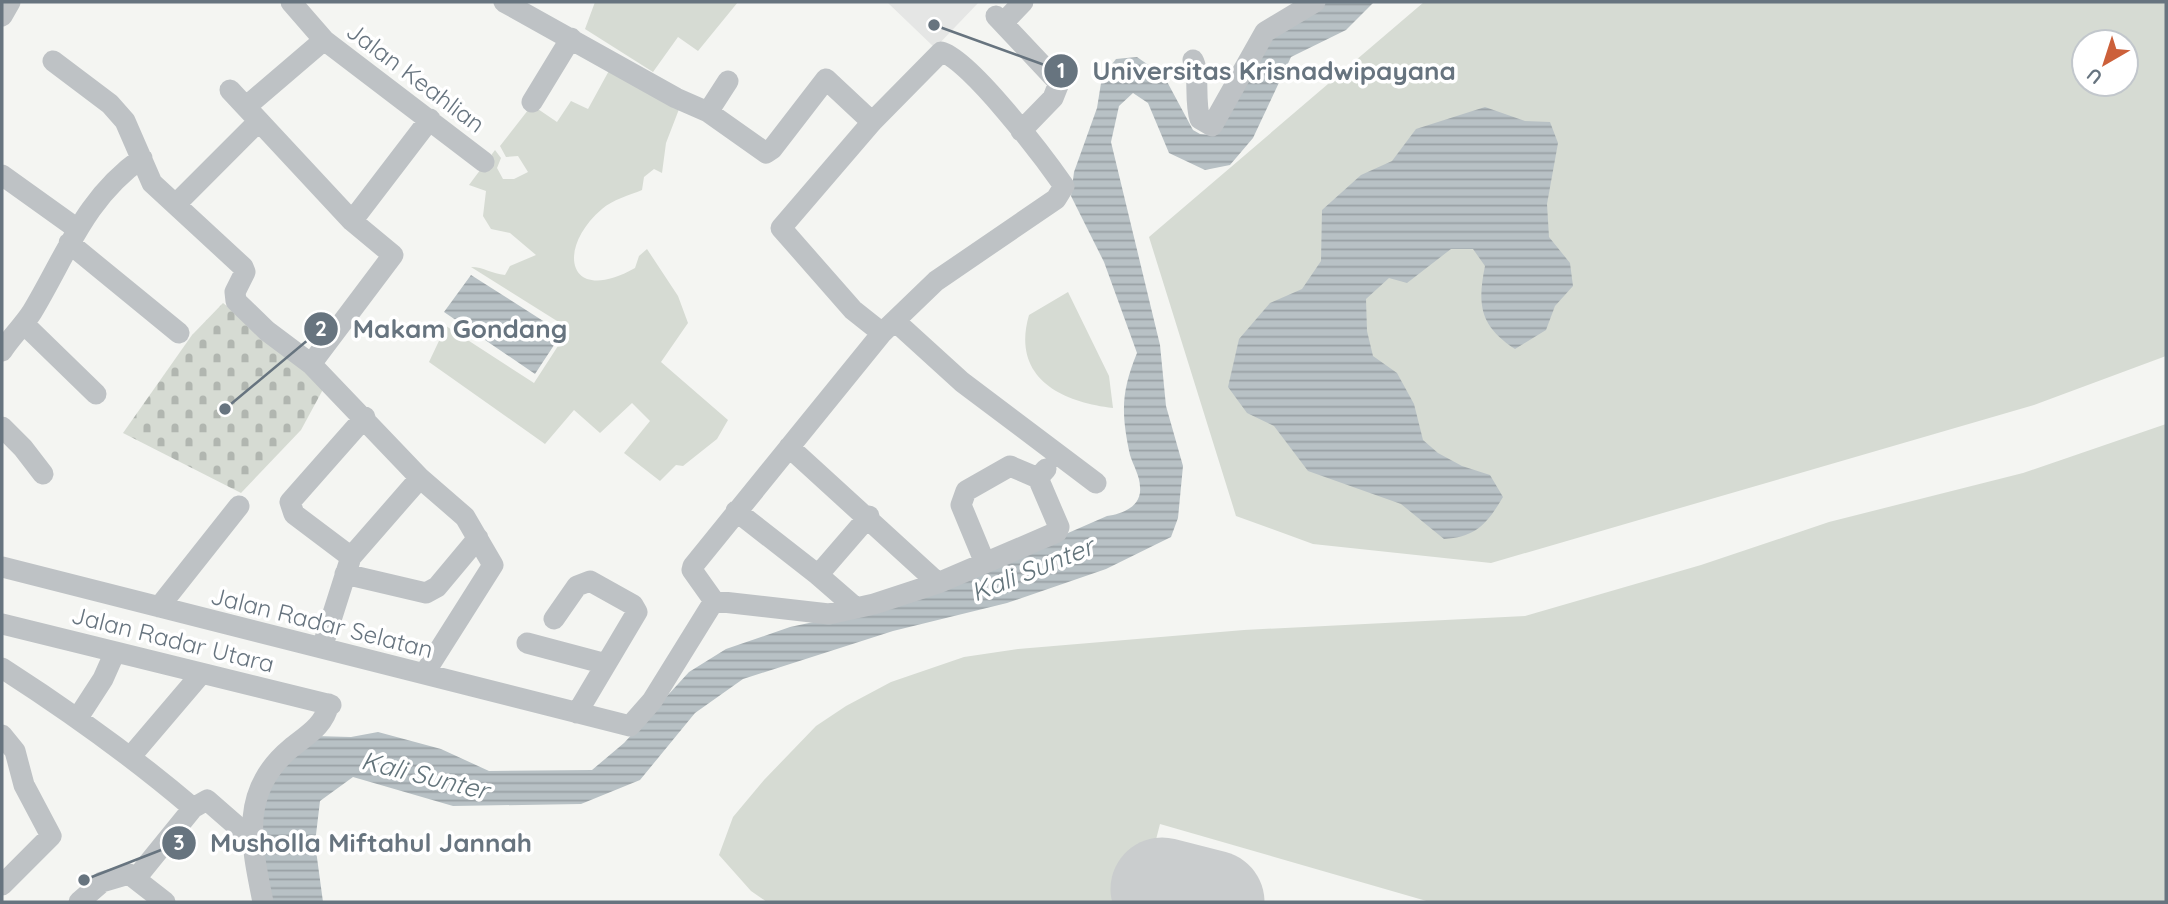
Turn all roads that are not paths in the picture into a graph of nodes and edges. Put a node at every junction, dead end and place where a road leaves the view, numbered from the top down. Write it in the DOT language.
graph roads {
  1 [pos="10,2"];
  2 [pos="290,2"];
  3 [pos="504,2"];
  4 [pos="1023,2"];
  5 [pos="1315,2"];
  6 [pos="2,16"];
  7 [pos="571,38"];
  8 [pos="324,40"];
  9 [pos="1193,60"];
  10 [pos="54,61"];
  11 [pos="728,80"];
  12 [pos="230,90"];
  13 [pos="532,102"];
  14 [pos="708,112"];
  15 [pos="253,113"];
  16 [pos="430,119"];
  17 [pos="872,122"];
  18 [pos="1021,131"];
  19 [pos="142,158"];
  20 [pos="484,162"];
  21 [pos="2,175"];
  22 [pos="176,204"];
  23 [pos="352,221"];
  24 [pos="72,236"];
  25 [pos="24,324"];
  26 [pos="889,328"];
  27 [pos="179,333"];
  28 [pos="2,351"];
  29 [pos="312,364"];
  30 [pos="96,394"];
  31 [pos="365,417"];
  32 [pos="2,428"];
  33 [pos="789,447"];
  34 [pos="1058,453"];
  35 [pos="43,474"];
  36 [pos="421,478"];
  37 [pos="1038,478"];
  38 [pos="1096,483"];
  39 [pos="239,506"];
  40 [pos="736,511"];
  41 [pos="869,516"];
  42 [pos="478,538"];
  43 [pos="985,563"];
  44 [pos="348,566"];
  45 [pos="2,567"];
  46 [pos="818,575"];
  47 [pos="938,583"];
  48 [pos="714,601"];
  49 [pos="159,607"];
  50 [pos="856,608"];
  51 [pos="554,619"];
  52 [pos="2,624"];
  53 [pos="527,643"];
  54 [pos="322,648"];
  55 [pos="115,652"];
  56 [pos="606,664"];
  57 [pos="2,668"];
  58 [pos="201,674"];
  59 [pos="424,674"];
  60 [pos="577,713"];
  61 [pos="79,716"];
  62 [pos="2,735"];
  63 [pos="132,755"];
  64 [pos="193,808"];
  65 [pos="254,841"];
  66 [pos="137,877"];
  67 [pos="2,885"];
  68 [pos="79,902"];
  69 [pos="165,902"];
  70 [pos="263,902"];
  1 -- 6 [label="street"];
  2 -- 8 [label="street, Jalan Keahlian"];
  3 -- 7 [label="street"];
  4 -- 18 [label="street"];
  5 -- 9 [label="street"];
  7 -- 13 [label="street"];
  7 -- 14 [label="street"];
  8 -- 15 [label="street"];
  8 -- 16 [label="street, Jalan Keahlian"];
  10 -- 19 [label="street"];
  11 -- 14 [label="street"];
  12 -- 15 [label="street"];
  14 -- 17 [label="street"];
  15 -- 22 [label="street"];
  15 -- 23 [label="street"];
  16 -- 20 [label="street, Jalan Keahlian"];
  16 -- 23 [label="street"];
  17 -- 18 [label="street"];
  17 -- 26 [label="street"];
  18 -- 26 [label="street"];
  19 -- 22 [label="street"];
  19 -- 24 [label="street"];
  21 -- 24 [label="street"];
  22 -- 29 [label="street"];
  23 -- 29 [label="street"];
  24 -- 25 [label="street"];
  24 -- 27 [label="street"];
  25 -- 28 [label="street"];
  25 -- 30 [label="street"];
  26 -- 33 [label="street"];
  26 -- 34 [label="street"];
  29 -- 31 [label="street"];
  31 -- 36 [label="street"];
  31 -- 44 [label="street"];
  32 -- 35 [label="street"];
  33 -- 40 [label="street"];
  33 -- 41 [label="street"];
  34 -- 37 [label="street"];
  34 -- 38 [label="street"];
  36 -- 42 [label="street"];
  36 -- 44 [label="street"];
  37 -- 43 [label="street"];
  37 -- 43 [label="street"];
  39 -- 49 [label="street"];
  40 -- 46 [label="street"];
  40 -- 48 [label="street"];
  41 -- 46 [label="street"];
  41 -- 47 [label="street"];
  42 -- 44 [label="street"];
  42 -- 59 [label="street"];
  43 -- 47 [label="street"];
  44 -- 54 [label="street"];
  45 -- 49 [label="street, Jalan Radar Selatan"];
  46 -- 50 [label="street"];
  47 -- 50 [label="street"];
  48 -- 50 [label="street"];
  48 -- 60 [label="street, Jalan Radar Selatan"];
  49 -- 54 [label="street, Jalan Radar Selatan"];
  51 -- 56 [label="street"];
  52 -- 55 [label="street, Jalan Radar Utara"];
  53 -- 56 [label="street"];
  54 -- 59 [label="street, Jalan Radar Selatan"];
  55 -- 58 [label="street, Jalan Radar Utara"];
  55 -- 61 [label="street"];
  56 -- 60 [label="street"];
  57 -- 61 [label="street"];
  58 -- 63 [label="street"];
  58 -- 65 [label="street, Jalan Radar Utara"];
  59 -- 60 [label="street, Jalan Radar Selatan"];
  61 -- 63 [label="street"];
  62 -- 67 [label="street"];
  63 -- 64 [label="street"];
  64 -- 65 [label="street"];
  64 -- 66 [label="street"];
  65 -- 70 [label="street"];
  66 -- 68 [label="street"];
  66 -- 69 [label="street"];
}
